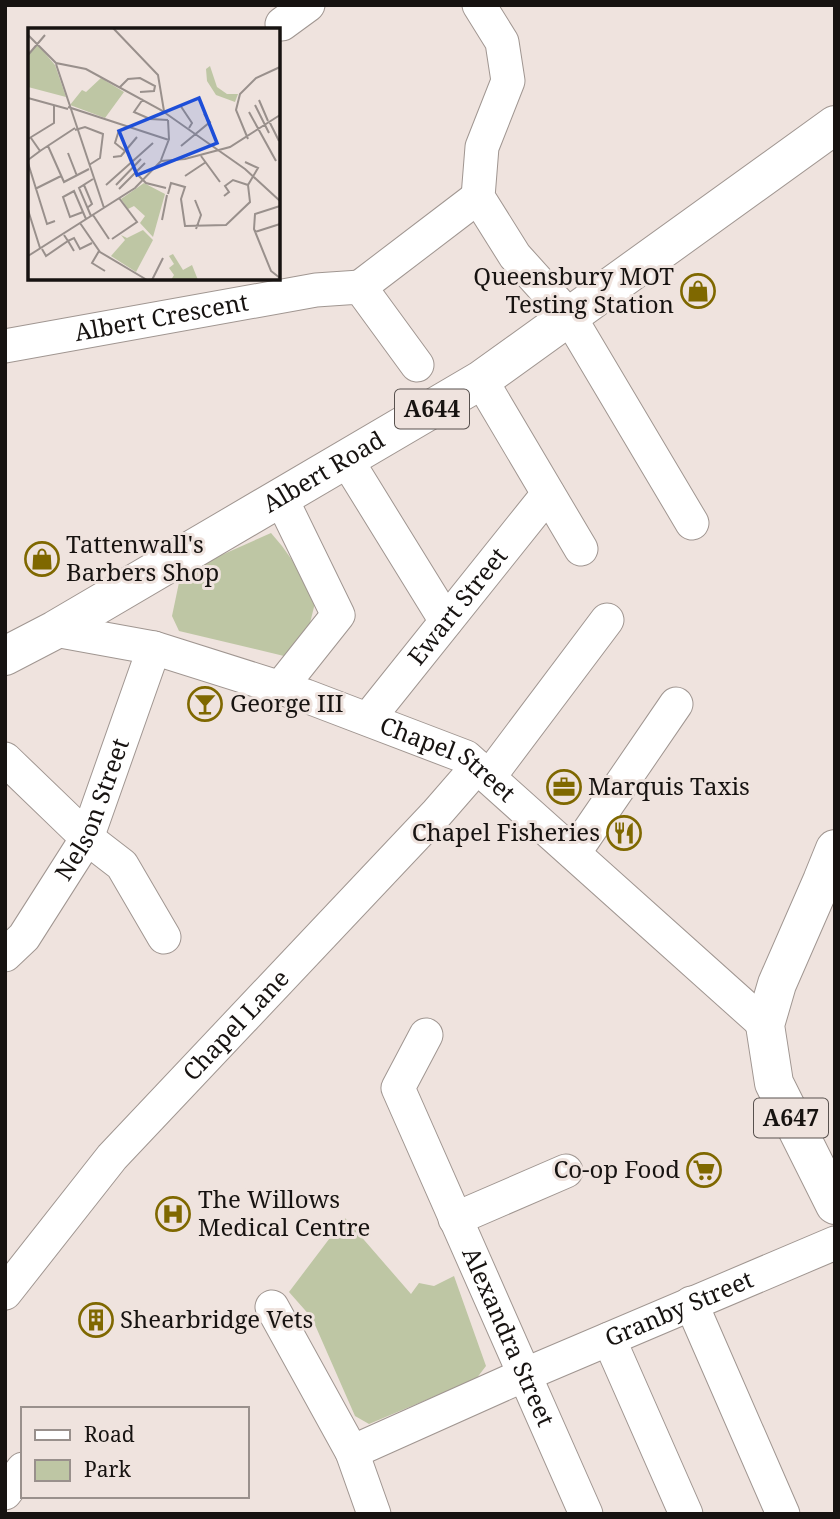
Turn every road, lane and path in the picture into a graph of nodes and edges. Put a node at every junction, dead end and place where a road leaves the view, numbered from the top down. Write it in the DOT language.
graph roads {
  1 [pos="480,5"];
  2 [pos="835,125"];
  3 [pos="478,197"];
  4 [pos="360,287"];
  5 [pos="569,316"];
  6 [pos="5,346"];
  7 [pos="417,365"];
  8 [pos="481,380"];
  9 [pos="346,459"];
  10 [pos="548,494"];
  11 [pos="281,498"];
  12 [pos="692,523"];
  13 [pos="581,549"];
  14 [pos="607,620"];
  15 [pos="446,621"];
  16 [pos="55,630"];
  17 [pos="154,649"];
  18 [pos="6,655"];
  19 [pos="280,688"];
  20 [pos="676,704"];
  21 [pos="368,719"];
  22 [pos="5,759"];
  23 [pos="483,772"];
  24 [pos="87,838"];
  25 [pos="835,849"];
  26 [pos="574,853"];
  27 [pos="164,937"];
  28 [pos="5,955"];
  29 [pos="765,1025"];
  30 [pos="426,1035"];
  31 [pos="566,1171"];
  32 [pos="832,1189"];
  33 [pos="456,1219"];
  34 [pos="835,1243"];
  35 [pos="5,1293"];
  36 [pos="691,1303"];
  37 [pos="272,1307"];
  38 [pos="609,1339"];
  39 [pos="524,1375"];
  40 [pos="352,1452"];
  41 [pos="21,1472"];
  42 [pos="5,1493"];
  43 [pos="374,1514"];
  44 [pos="586,1514"];
  45 [pos="686,1514"];
  46 [pos="783,1514"];
  1 -- 3 [label="street"];
  2 -- 5 [label="main road, Albert Road / A644"];
  3 -- 4 [label="street"];
  3 -- 5 [label="street"];
  4 -- 6 [label="street, Albert Crescent"];
  4 -- 7 [label="street"];
  5 -- 8 [label="main road, Albert Road / A644"];
  5 -- 12 [label="street"];
  8 -- 9 [label="main road, Albert Road / A644"];
  8 -- 10 [label="street"];
  9 -- 11 [label="main road, Albert Road / A644"];
  9 -- 15 [label="street"];
  10 -- 13 [label="street"];
  10 -- 15 [label="street, Ewart Street"];
  11 -- 16 [label="main road, Albert Road / A644"];
  11 -- 19 [label="street"];
  14 -- 23 [label="street, Chapel Lane"];
  15 -- 21 [label="street, Ewart Street"];
  16 -- 17 [label="street, Chapel Street"];
  16 -- 18 [label="main road, Albert Road / A644"];
  17 -- 19 [label="street, Chapel Street"];
  17 -- 24 [label="street, Nelson Street"];
  19 -- 21 [label="street, Chapel Street"];
  20 -- 26 [label="street"];
  21 -- 23 [label="street, Chapel Street"];
  22 -- 24 [label="street"];
  23 -- 26 [label="street, Chapel Street"];
  23 -- 35 [label="street, Chapel Lane"];
  24 -- 27 [label="street"];
  24 -- 28 [label="street, Nelson Street"];
  25 -- 29 [label="main road, A647"];
  26 -- 29 [label="street, Chapel Street"];
  29 -- 32 [label="main road, A647"];
  30 -- 33 [label="street, Alexandra Street"];
  31 -- 33 [label="street"];
  33 -- 39 [label="street, Alexandra Street"];
  34 -- 36 [label="street, Granby Street"];
  36 -- 38 [label="street, Granby Street"];
  36 -- 46 [label="street"];
  37 -- 40 [label="street"];
  38 -- 39 [label="street, Granby Street"];
  38 -- 45 [label="street"];
  39 -- 40 [label="street, Granby Street"];
  39 -- 44 [label="street, Alexandra Street"];
  40 -- 43 [label="street"];
  41 -- 42 [label="street"];
}
